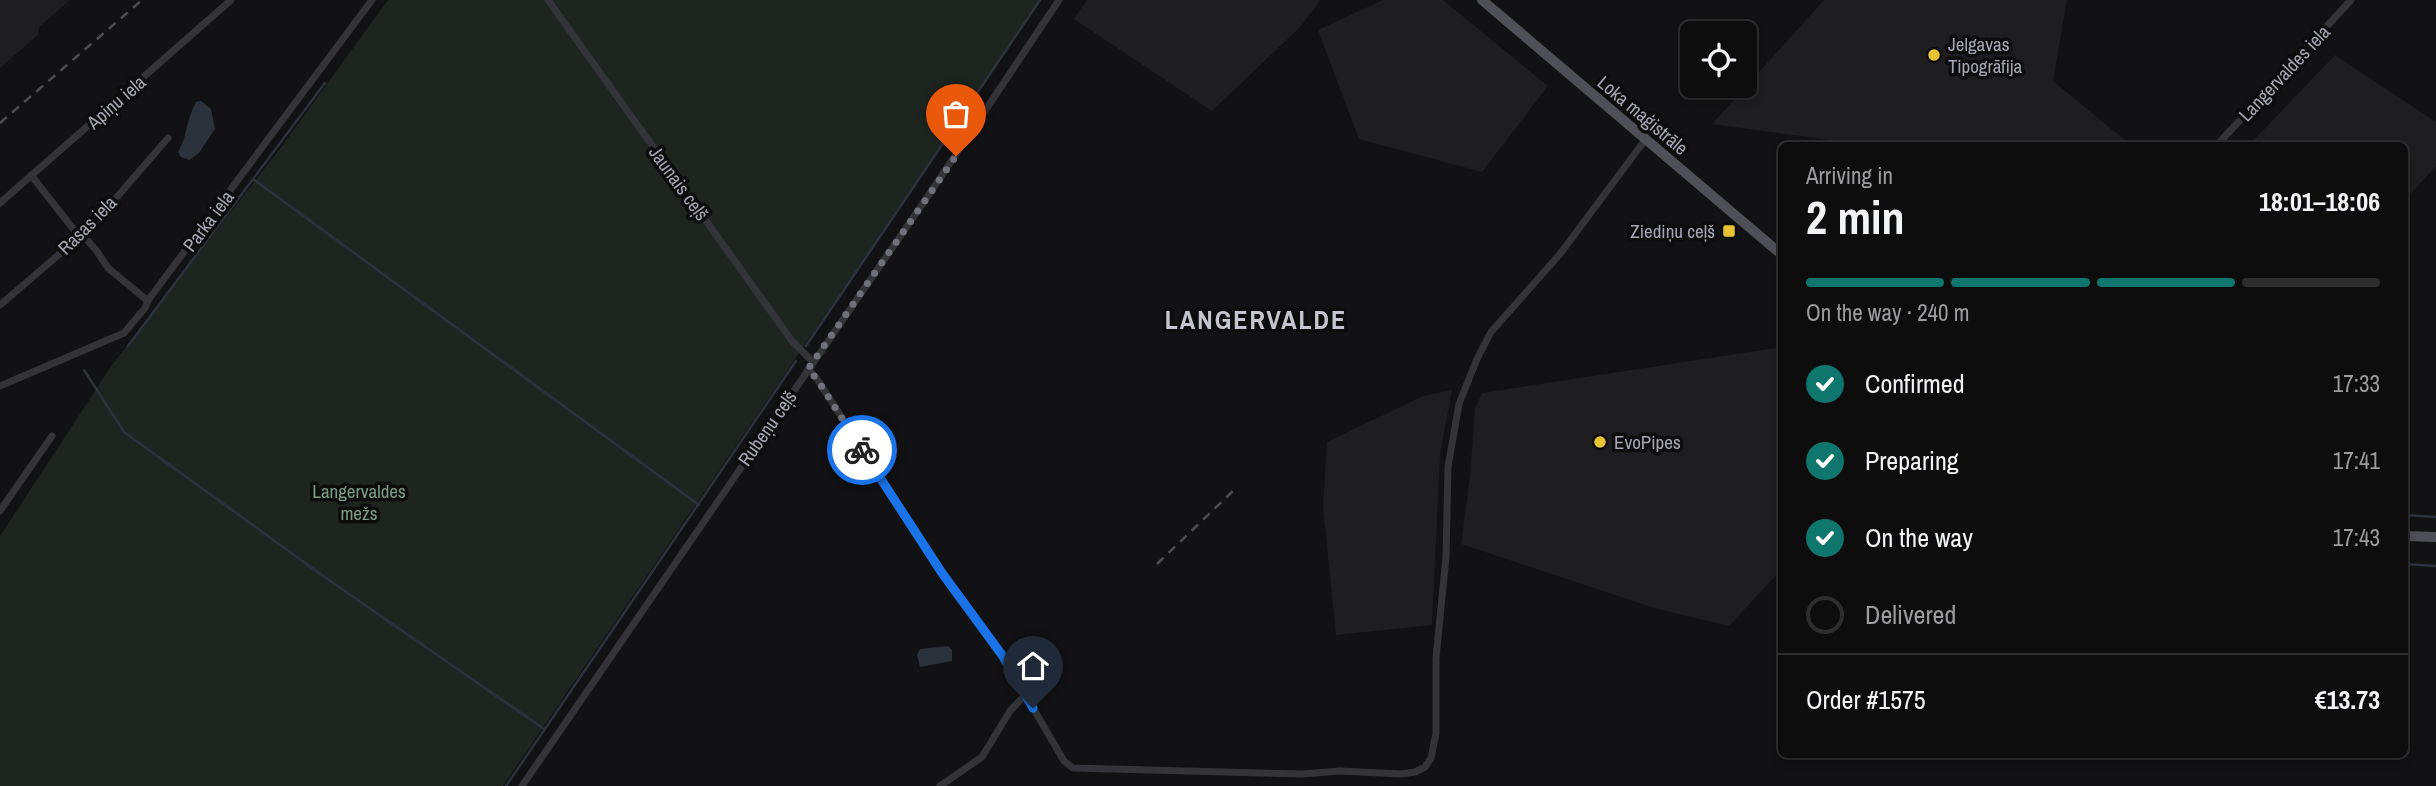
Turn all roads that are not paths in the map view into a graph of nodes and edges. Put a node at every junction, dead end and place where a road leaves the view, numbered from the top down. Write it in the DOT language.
graph roads {
  1 [pos="231,0"];
  2 [pos="372,0"];
  3 [pos="548,0"];
  4 [pos="1059,0"];
  5 [pos="1482,0"];
  6 [pos="2350,0"];
  7 [pos="168,138"];
  8 [pos="1645,140"];
  9 [pos="2220,142"];
  10 [pos="31,175"];
  11 [pos="0,202"];
  12 [pos="81,236"];
  13 [pos="1778,252"];
  14 [pos="148,301"];
  15 [pos="0,305"];
  16 [pos="813,362"];
  17 [pos="808,369"];
  18 [pos="0,386"];
  19 [pos="52,436"];
  20 [pos="0,511"];
  21 [pos="2408,536"];
  22 [pos="2436,537"];
  23 [pos="1025,695"];
  24 [pos="522,786"];
  25 [pos="940,786"];
  1 -- 10 [label="street, Apiņu iela"];
  2 -- 14 [label="street, Parka iela"];
  3 -- 16 [label="street, Jaunais ceļš"];
  4 -- 16 [label="street, Rubeņu ceļš"];
  5 -- 8 [label="main road, Loka maģistrāle"];
  6 -- 9 [label="street, Langervaldes iela"];
  7 -- 12 [label="street, Rasas iela"];
  8 -- 13 [label="main road, Loka maģistrāle"];
  8 -- 23 [label="street"];
  10 -- 11 [label="street, Apiņu iela"];
  10 -- 12 [label="street"];
  12 -- 14 [label="street"];
  12 -- 15 [label="street, Rasas iela"];
  14 -- 18 [label="street, Parka iela"];
  16 -- 17 [label="street, Rubeņu ceļš"];
  17 -- 23 [label="street"];
  17 -- 24 [label="street, Rubeņu ceļš"];
  19 -- 20 [label="street"];
  21 -- 22 [label="main road"];
  23 -- 25 [label="street"];
}
